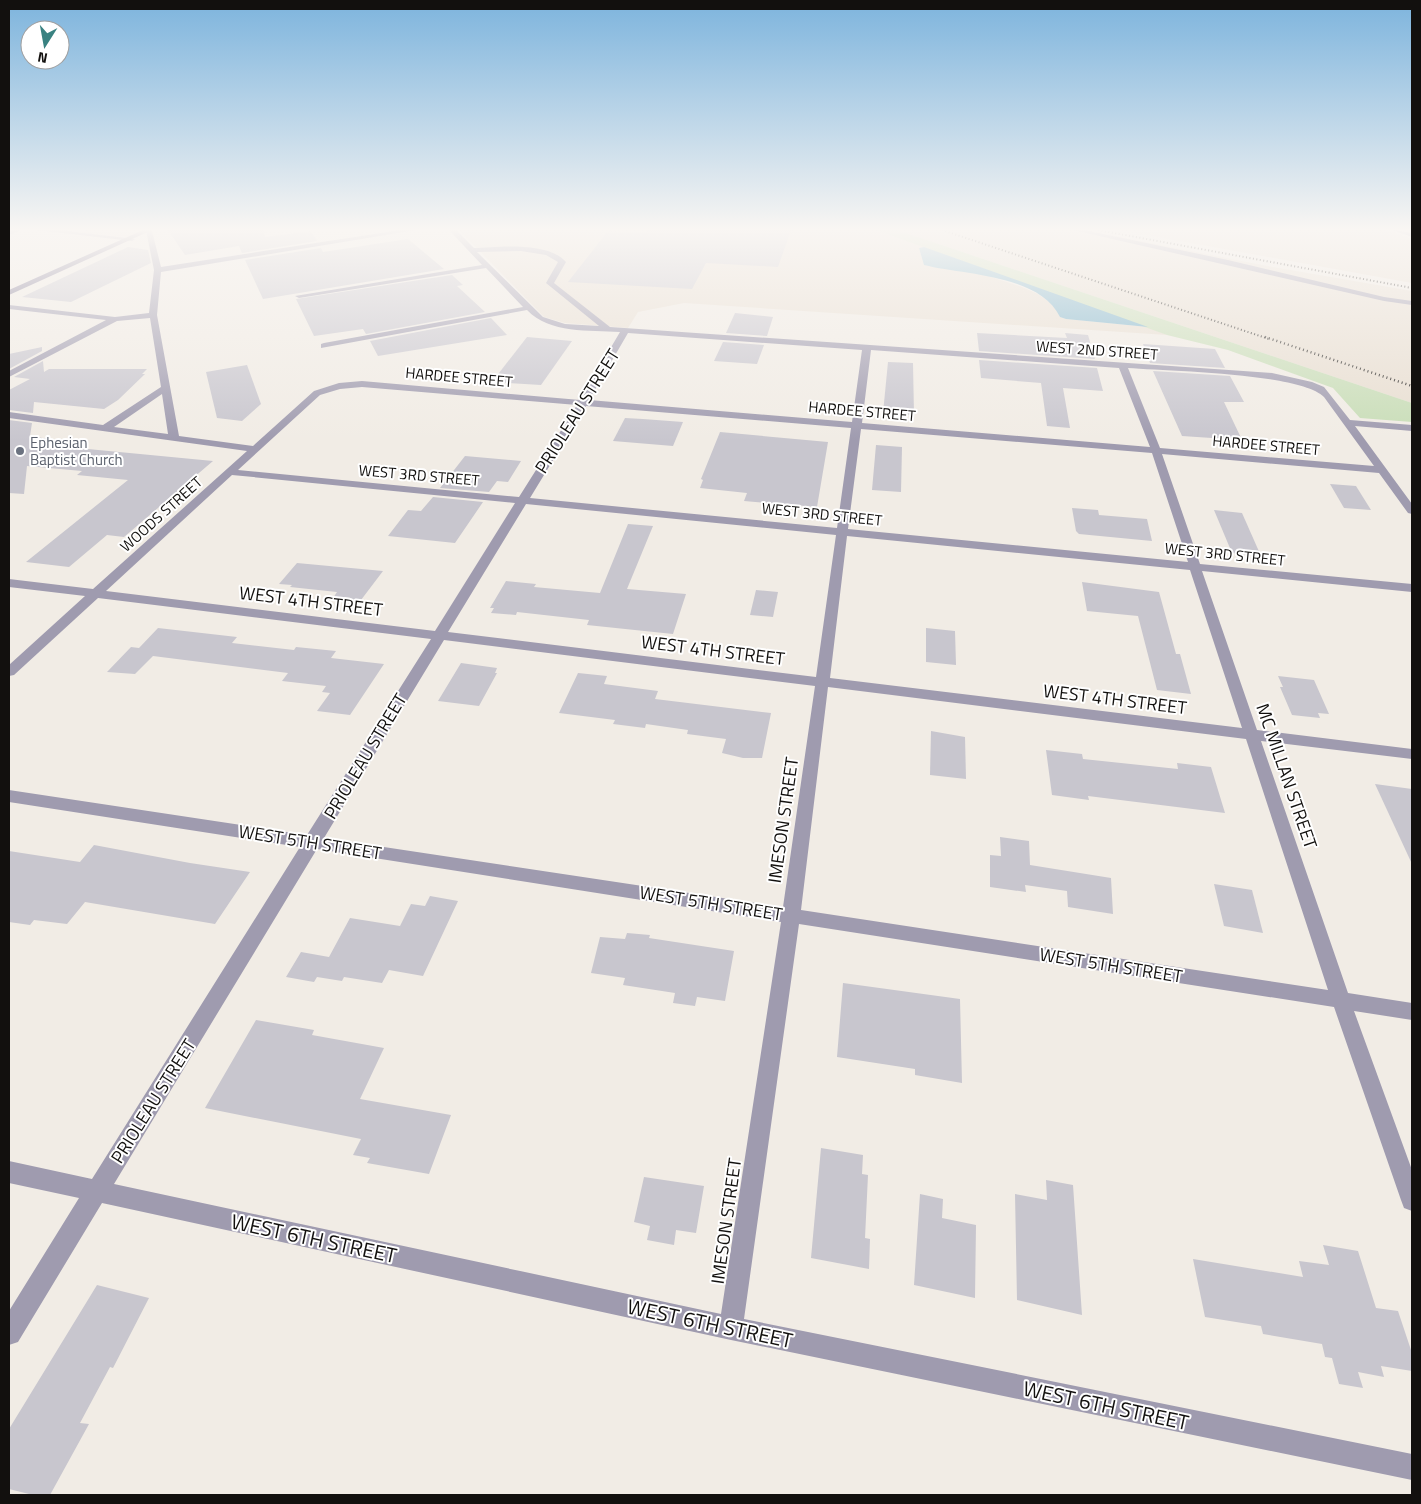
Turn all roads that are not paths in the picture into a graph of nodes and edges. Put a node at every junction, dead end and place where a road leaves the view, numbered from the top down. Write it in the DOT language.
graph roads {
  1 [pos="155,300"];
  2 [pos="520,300"];
  3 [pos="572,300"];
  4 [pos="1392,300"];
  5 [pos="1412,303"];
  6 [pos="9,307"];
  7 [pos="528,308"];
  8 [pos="153,315"];
  9 [pos="115,319"];
  10 [pos="608,329"];
  11 [pos="625,331"];
  12 [pos="324,346"];
  13 [pos="866,347"];
  14 [pos="1123,366"];
  15 [pos="9,374"];
  16 [pos="338,386"];
  17 [pos="166,387"];
  18 [pos="582,402"];
  19 [pos="9,416"];
  20 [pos="1350,423"];
  21 [pos="856,425"];
  22 [pos="1412,428"];
  23 [pos="104,429"];
  24 [pos="174,438"];
  25 [pos="254,449"];
  26 [pos="1156,451"];
  27 [pos="1384,470"];
  28 [pos="229,472"];
  29 [pos="523,500"];
  30 [pos="1412,511"];
  31 [pos="842,532"];
  32 [pos="1194,566"];
  33 [pos="9,583"];
  34 [pos="1412,588"];
  35 [pos="96,593"];
  36 [pos="438,636"];
  37 [pos="9,672"];
  38 [pos="822,683"];
  39 [pos="1252,734"];
  40 [pos="1412,754"];
  41 [pos="9,796"];
  42 [pos="312,842"];
  43 [pos="791,916"];
  44 [pos="1341,1000"];
  45 [pos="1412,1011"];
  46 [pos="9,1172"];
  47 [pos="97,1191"];
  48 [pos="1412,1200"];
  49 [pos="731,1328"];
  50 [pos="9,1333"];
  51 [pos="1412,1467"];
  1 -- 8 [label="street"];
  2 -- 7 [label="street, WEST 2ND STREET"];
  3 -- 10 [label="street"];
  4 -- 5 [label="lane"];
  6 -- 9 [label="street"];
  7 -- 10 [label="street, WEST 2ND STREET"];
  7 -- 12 [label="street"];
  8 -- 9 [label="street"];
  8 -- 17 [label="street"];
  9 -- 15 [label="street"];
  10 -- 11 [label="street, WEST 2ND STREET"];
  11 -- 13 [label="street, WEST 2ND STREET"];
  11 -- 18 [label="street, PRIOLEAU STREET"];
  13 -- 14 [label="street, WEST 2ND STREET"];
  13 -- 21 [label="street, IMESON STREET"];
  14 -- 20 [label="street, WEST 2ND STREET"];
  14 -- 26 [label="street, MC MILLAN STREET"];
  16 -- 18 [label="street, HARDEE STREET"];
  16 -- 25 [label="street, WOODS STREET"];
  17 -- 23 [label="street"];
  17 -- 24 [label="street"];
  18 -- 21 [label="street, HARDEE STREET"];
  18 -- 29 [label="street, PRIOLEAU STREET"];
  19 -- 23 [label="street"];
  20 -- 22 [label="street"];
  20 -- 27 [label="street"];
  21 -- 26 [label="street, HARDEE STREET"];
  21 -- 31 [label="street, IMESON STREET"];
  23 -- 24 [label="street"];
  24 -- 25 [label="street"];
  25 -- 28 [label="street, WOODS STREET"];
  26 -- 27 [label="street, HARDEE STREET"];
  26 -- 32 [label="street, MC MILLAN STREET"];
  27 -- 30 [label="street"];
  28 -- 29 [label="street, WEST 3RD STREET"];
  28 -- 35 [label="street, WOODS STREET"];
  29 -- 31 [label="street, WEST 3RD STREET"];
  29 -- 36 [label="street, PRIOLEAU STREET"];
  31 -- 32 [label="street, WEST 3RD STREET"];
  31 -- 38 [label="street, IMESON STREET"];
  32 -- 34 [label="street, WEST 3RD STREET"];
  32 -- 39 [label="street, MC MILLAN STREET"];
  33 -- 35 [label="street, WEST 4TH STREET"];
  35 -- 36 [label="street, WEST 4TH STREET"];
  35 -- 37 [label="street, WOODS STREET"];
  36 -- 38 [label="street, WEST 4TH STREET"];
  36 -- 42 [label="street, PRIOLEAU STREET"];
  38 -- 39 [label="street, WEST 4TH STREET"];
  38 -- 43 [label="street, IMESON STREET"];
  39 -- 40 [label="street, WEST 4TH STREET"];
  39 -- 44 [label="street, MC MILLAN STREET"];
  41 -- 42 [label="street, WEST 5TH STREET"];
  42 -- 43 [label="street, WEST 5TH STREET"];
  42 -- 47 [label="street, PRIOLEAU STREET"];
  43 -- 44 [label="street, WEST 5TH STREET"];
  43 -- 49 [label="street, IMESON STREET"];
  44 -- 45 [label="street, WEST 5TH STREET"];
  44 -- 48 [label="street, MC MILLAN STREET"];
  46 -- 47 [label="street, WEST 6TH STREET"];
  47 -- 49 [label="street, WEST 6TH STREET"];
  47 -- 50 [label="street, PRIOLEAU STREET"];
  49 -- 51 [label="street, WEST 6TH STREET"];
}
